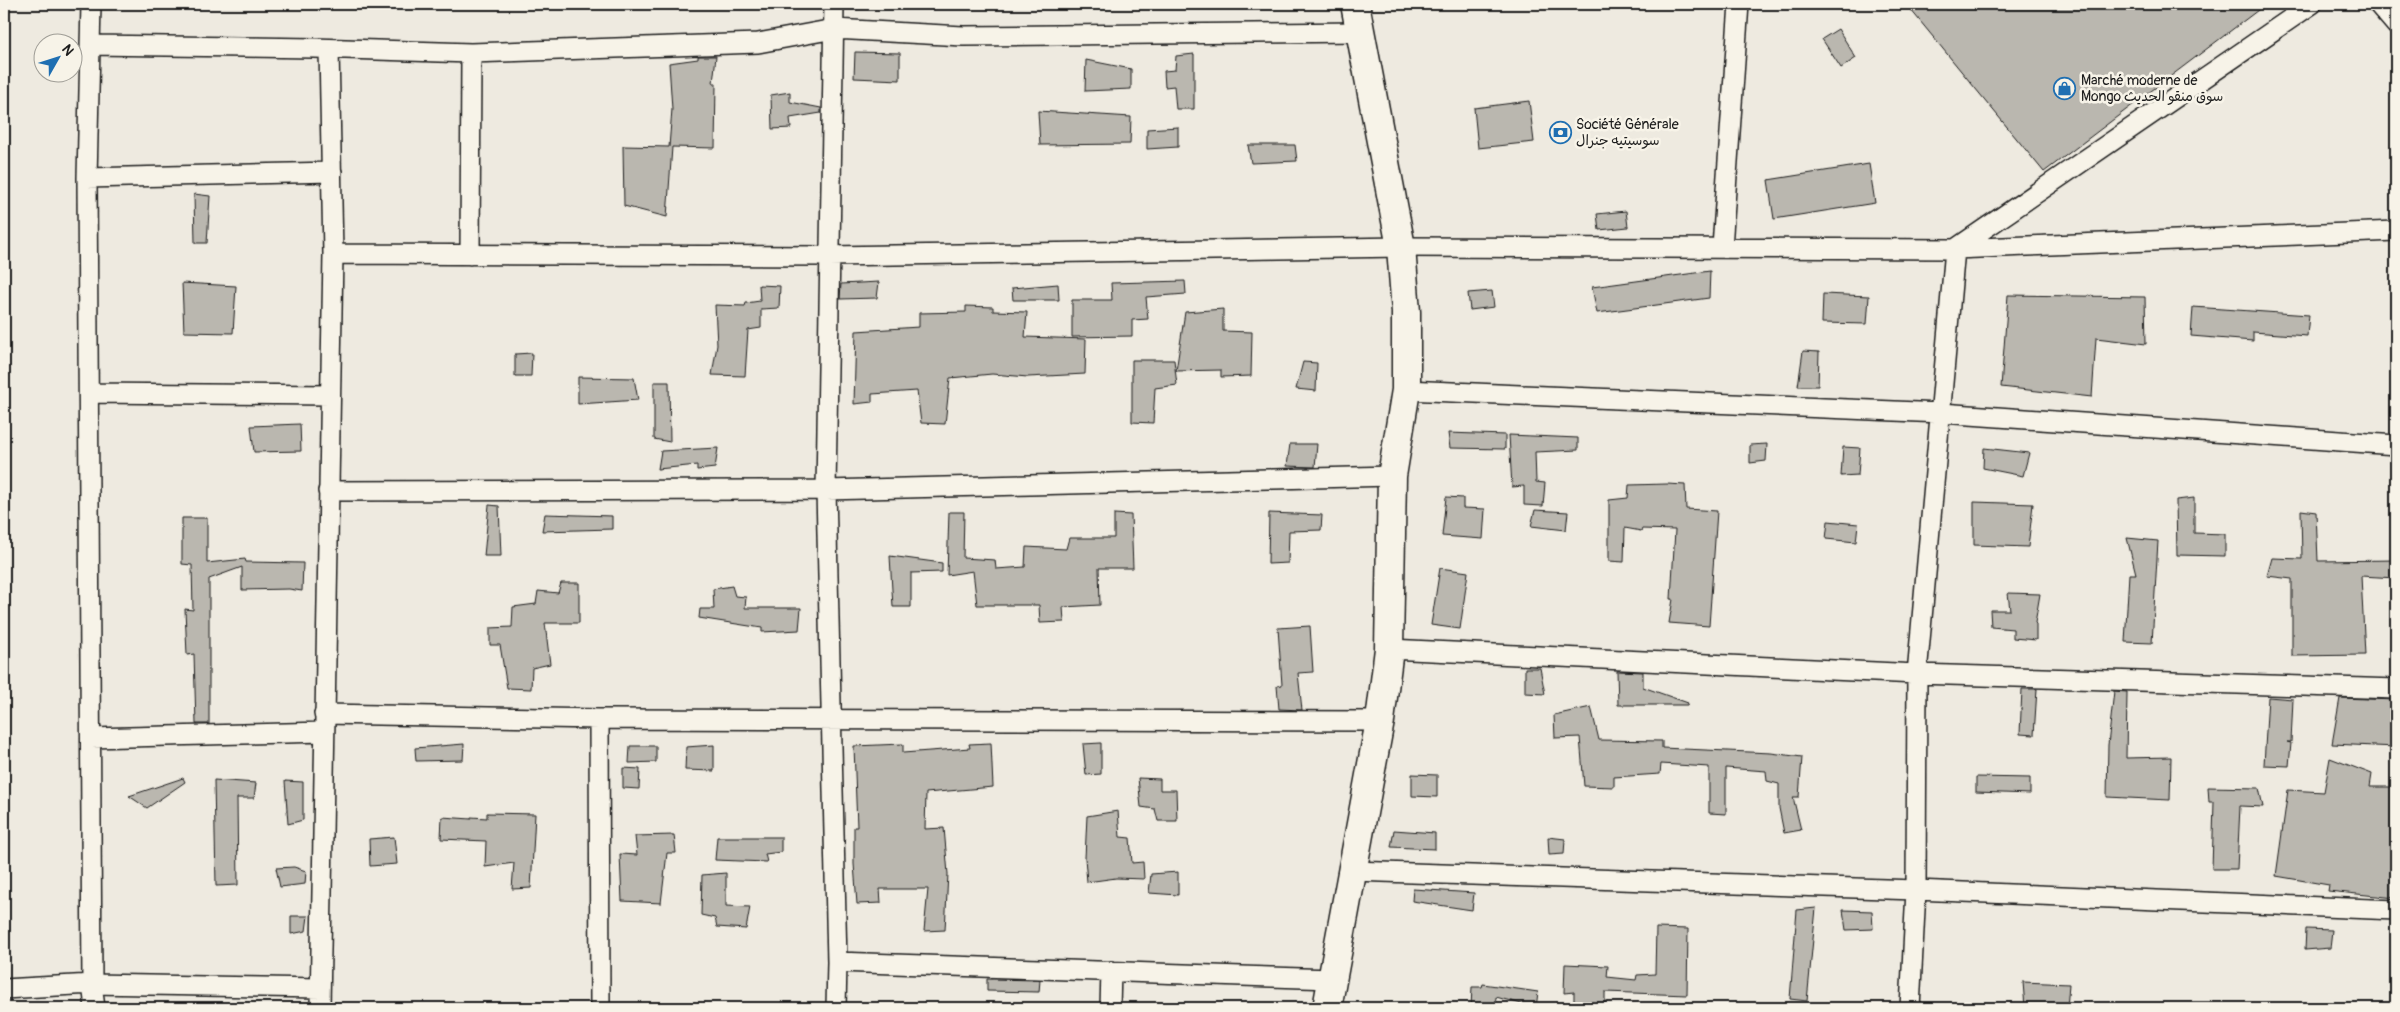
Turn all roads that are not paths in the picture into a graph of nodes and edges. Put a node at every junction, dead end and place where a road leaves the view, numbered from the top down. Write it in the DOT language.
graph roads {
  1 [pos="91,4"];
  2 [pos="834,4"];
  3 [pos="1355,4"];
  4 [pos="1739,4"];
  5 [pos="2312,4"];
  6 [pos="2378,4"];
  7 [pos="2396,25"];
  8 [pos="834,29"];
  9 [pos="1361,32"];
  10 [pos="91,45"];
  11 [pos="329,49"];
  12 [pos="471,53"];
  13 [pos="332,172"];
  14 [pos="87,178"];
  15 [pos="2396,231"];
  16 [pos="1401,247"];
  17 [pos="1722,247"];
  18 [pos="1955,249"];
  19 [pos="333,254"];
  20 [pos="470,255"];
  21 [pos="830,256"];
  22 [pos="1406,390"];
  23 [pos="90,393"];
  24 [pos="330,395"];
  25 [pos="1940,413"];
  26 [pos="2396,445"];
  27 [pos="1392,476"];
  28 [pos="826,490"];
  29 [pos="328,491"];
  30 [pos="1389,650"];
  31 [pos="1917,674"];
  32 [pos="2396,689"];
  33 [pos="599,719"];
  34 [pos="832,721"];
  35 [pos="1380,721"];
  36 [pos="324,723"];
  37 [pos="91,738"];
  38 [pos="1352,872"];
  39 [pos="1916,890"];
  40 [pos="2396,910"];
  41 [pos="837,962"];
  42 [pos="1110,972"];
  43 [pos="1332,979"];
  44 [pos="92,984"];
  45 [pos="320,988"];
  46 [pos="4,989"];
  47 [pos="95,1008"];
  48 [pos="320,1008"];
  49 [pos="600,1008"];
  50 [pos="836,1008"];
  51 [pos="1110,1008"];
  52 [pos="1327,1008"];
  53 [pos="1910,1008"];
  1 -- 10 [label="street"];
  2 -- 8 [label="street"];
  3 -- 9 [label="highway"];
  4 -- 17 [label="street"];
  5 -- 18 [label="street"];
  6 -- 7 [label="street"];
  8 -- 9 [label="street"];
  8 -- 12 [label="street"];
  8 -- 21 [label="street"];
  9 -- 16 [label="highway"];
  10 -- 11 [label="street"];
  10 -- 14 [label="street"];
  11 -- 12 [label="street"];
  11 -- 13 [label="street"];
  12 -- 20 [label="street"];
  13 -- 14 [label="street"];
  13 -- 19 [label="street"];
  14 -- 23 [label="street"];
  15 -- 18 [label="street"];
  16 -- 17 [label="street"];
  16 -- 21 [label="street"];
  16 -- 22 [label="highway"];
  17 -- 18 [label="street"];
  18 -- 25 [label="street"];
  19 -- 20 [label="street"];
  19 -- 24 [label="street"];
  20 -- 21 [label="street"];
  21 -- 28 [label="street"];
  22 -- 25 [label="street"];
  22 -- 27 [label="highway"];
  23 -- 24 [label="street"];
  23 -- 37 [label="street"];
  24 -- 29 [label="street"];
  25 -- 26 [label="street"];
  25 -- 31 [label="street"];
  27 -- 28 [label="street"];
  27 -- 30 [label="highway"];
  28 -- 29 [label="street"];
  28 -- 34 [label="street"];
  29 -- 36 [label="street"];
  30 -- 31 [label="street"];
  30 -- 35 [label="highway"];
  31 -- 32 [label="street"];
  31 -- 39 [label="street"];
  33 -- 34 [label="street"];
  33 -- 36 [label="street"];
  33 -- 49 [label="street"];
  34 -- 35 [label="street"];
  34 -- 41 [label="street"];
  35 -- 38 [label="highway"];
  36 -- 37 [label="street"];
  36 -- 45 [label="street"];
  37 -- 44 [label="street"];
  38 -- 39 [label="street"];
  38 -- 43 [label="highway"];
  39 -- 40 [label="street"];
  39 -- 53 [label="street"];
  41 -- 42 [label="street"];
  41 -- 50 [label="street"];
  42 -- 43 [label="street"];
  42 -- 51 [label="street"];
  43 -- 52 [label="highway"];
  44 -- 45 [label="street"];
  44 -- 46 [label="street"];
  44 -- 47 [label="street"];
  45 -- 48 [label="street"];
}
